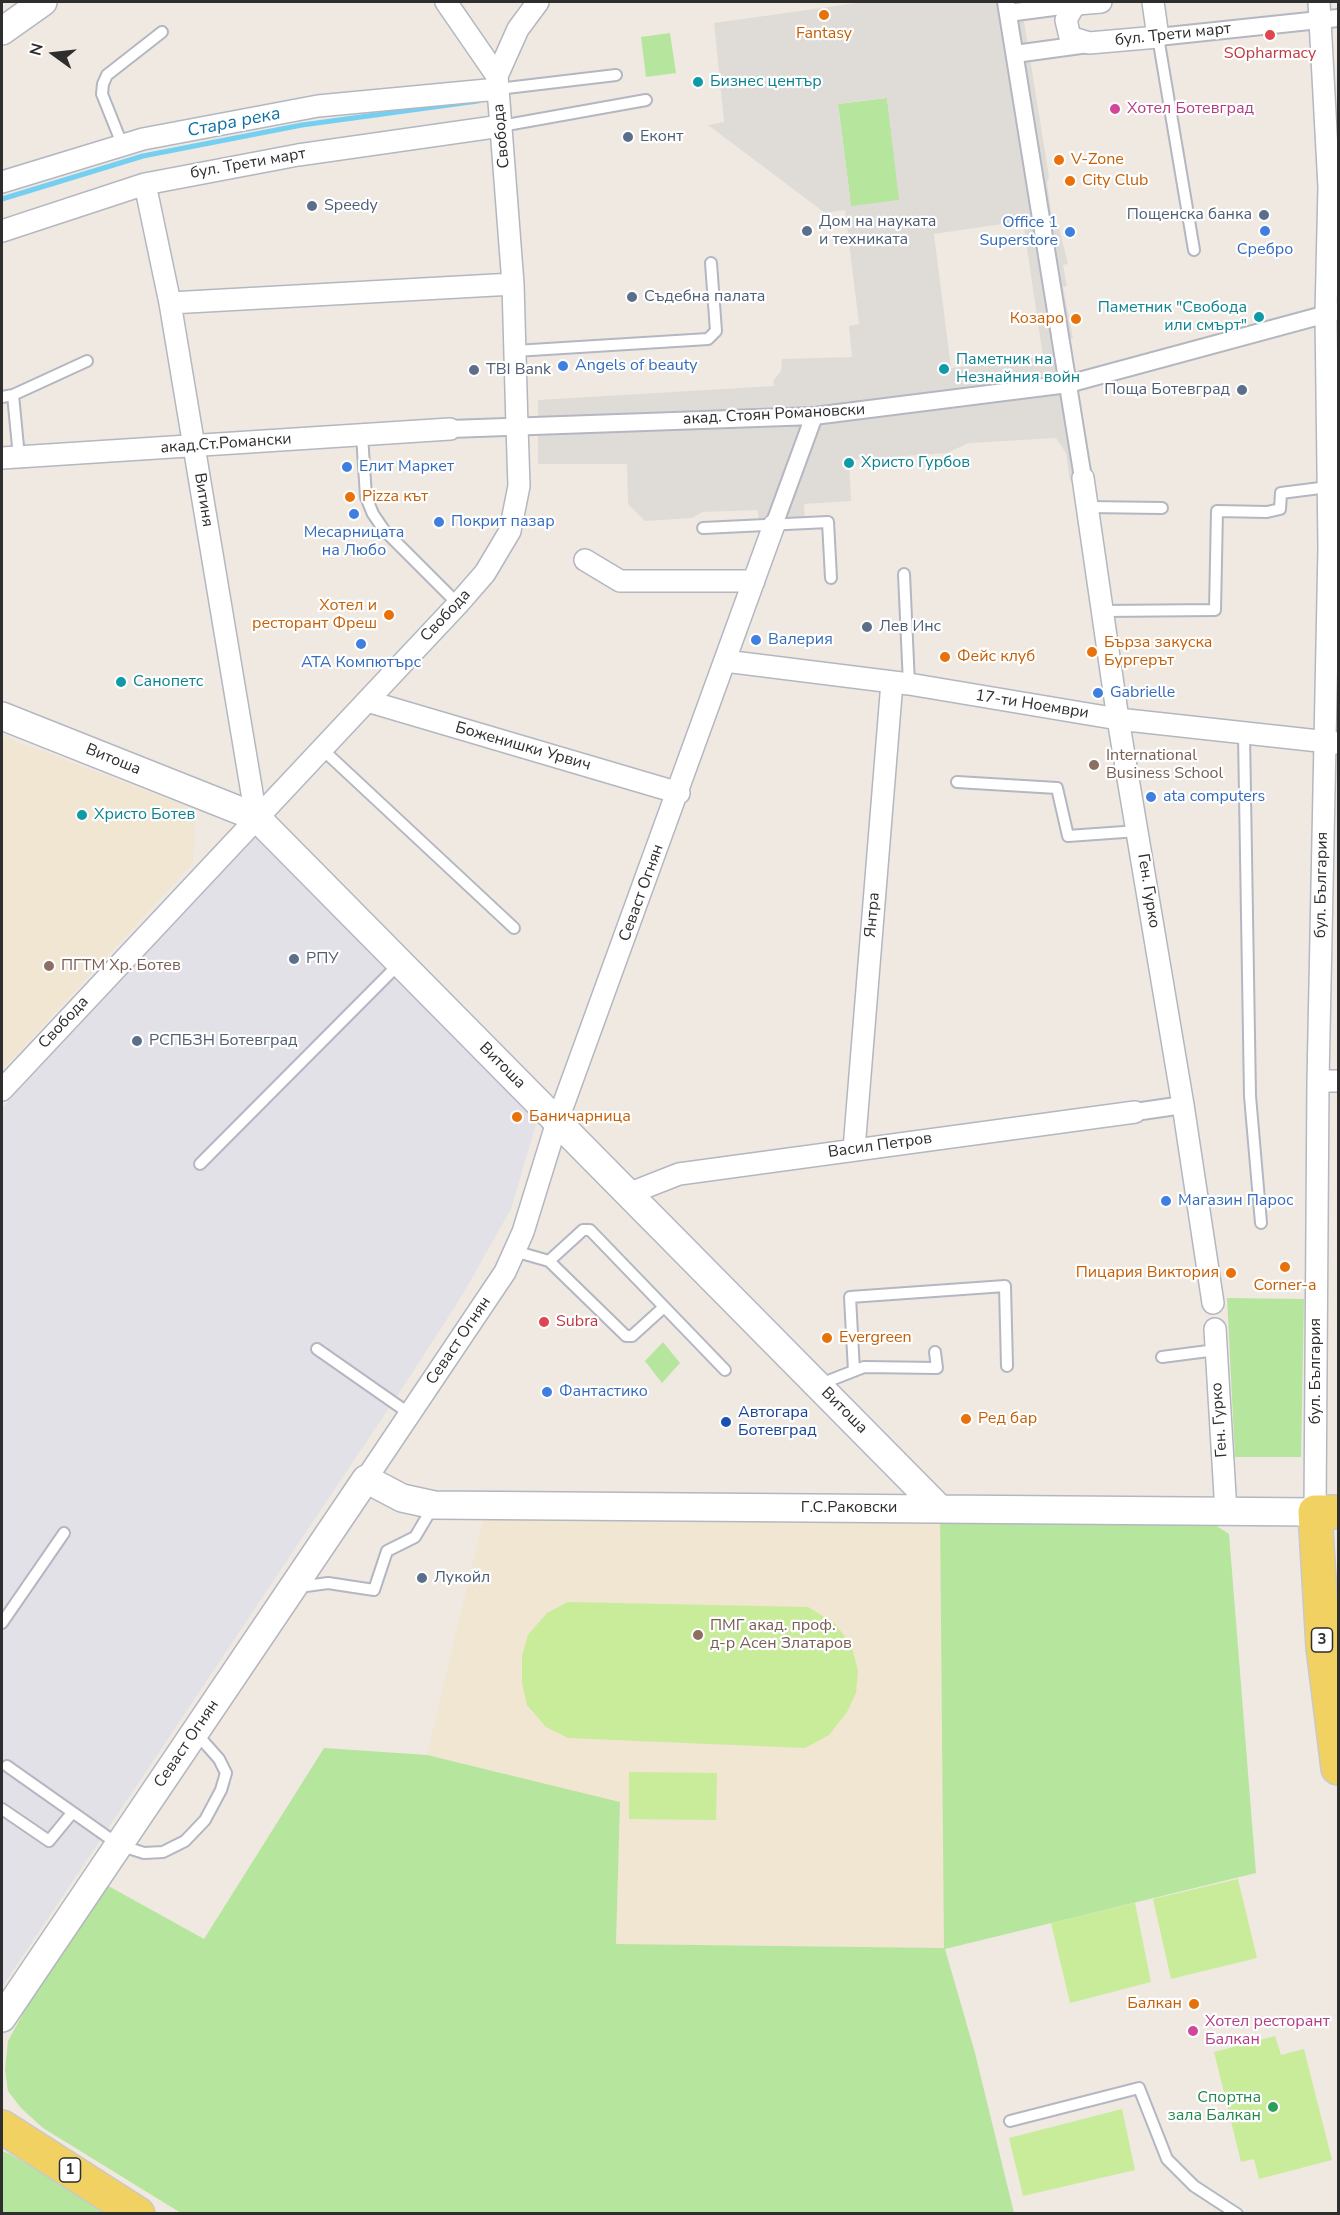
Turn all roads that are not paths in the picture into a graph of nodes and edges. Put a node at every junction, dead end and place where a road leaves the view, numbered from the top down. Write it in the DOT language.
graph roads {
  1 [pos="43,2"];
  2 [pos="446,2"];
  3 [pos="538,2"];
  4 [pos="1093,2"];
  5 [pos="1153,2"];
  6 [pos="1007,7"];
  7 [pos="1326,13"];
  8 [pos="2,31"];
  9 [pos="162,32"];
  10 [pos="1158,37"];
  11 [pos="1089,44"];
  12 [pos="1015,54"];
  13 [pos="616,75"];
  14 [pos="497,82"];
  15 [pos="646,100"];
  16 [pos="501,126"];
  17 [pos="122,144"];
  18 [pos="2,182"];
  19 [pos="145,184"];
  20 [pos="2,231"];
  21 [pos="1194,250"];
  22 [pos="711,263"];
  23 [pos="513,284"];
  24 [pos="170,303"];
  25 [pos="1332,313"];
  26 [pos="514,351"];
  27 [pos="87,361"];
  28 [pos="1068,384"];
  29 [pos="13,395"];
  30 [pos="2,398"];
  31 [pos="814,416"];
  32 [pos="517,426"];
  33 [pos="450,429"];
  34 [pos="362,435"];
  35 [pos="194,446"];
  36 [pos="10,458"];
  37 [pos="1083,478"];
  38 [pos="1328,487"];
  39 [pos="1087,507"];
  40 [pos="1162,508"];
  41 [pos="774,525"];
  42 [pos="703,528"];
  43 [pos="1334,548"];
  44 [pos="585,560"];
  45 [pos="904,574"];
  46 [pos="831,578"];
  47 [pos="754,581"];
  48 [pos="458,604"];
  49 [pos="1103,611"];
  50 [pos="725,661"];
  51 [pos="900,683"];
  52 [pos="367,701"];
  53 [pos="2,716"];
  54 [pos="1118,719"];
  55 [pos="1244,734"];
  56 [pos="1331,743"];
  57 [pos="321,748"];
  58 [pos="957,782"];
  59 [pos="679,793"];
  60 [pos="256,817"];
  61 [pos="1138,831"];
  62 [pos="514,928"];
  63 [pos="400,963"];
  64 [pos="1328,1081"];
  65 [pos="2,1090"];
  66 [pos="1184,1105"];
  67 [pos="1135,1112"];
  68 [pos="557,1122"];
  69 [pos="854,1149"];
  70 [pos="200,1164"];
  71 [pos="628,1194"];
  72 [pos="1261,1222"];
  73 [pos="514,1251"];
  74 [pos="549,1261"];
  75 [pos="1213,1304"];
  76 [pos="664,1307"];
  77 [pos="1216,1339"];
  78 [pos="317,1349"];
  79 [pos="935,1352"];
  80 [pos="1162,1356"];
  81 [pos="1007,1366"];
  82 [pos="725,1370"];
  83 [pos="854,1371"];
  84 [pos="818,1385"];
  85 [pos="410,1414"];
  86 [pos="366,1479"];
  87 [pos="434,1504"];
  88 [pos="940,1509"];
  89 [pos="1226,1512"];
  90 [pos="1327,1512"];
  91 [pos="64,1533"];
  92 [pos="292,1588"];
  93 [pos="2,1623"];
  94 [pos="195,1732"];
  95 [pos="7,1766"];
  96 [pos="1338,1768"];
  97 [pos="2,1809"];
  98 [pos="72,1813"];
  99 [pos="119,1845"];
  100 [pos="2,2018"];
  101 [pos="1010,2121"];
  102 [pos="2,2127"];
  103 [pos="138,2214"];
  104 [pos="1237,2214"];
  1 -- 8 [label="street"];
  2 -- 14 [label="street"];
  3 -- 14 [label="street, Свобода"];
  4 -- 6 [label="street"];
  4 -- 11 [label="street"];
  5 -- 10 [label="street"];
  6 -- 12 [label="street"];
  7 -- 10 [label="street, бул. Трети март"];
  7 -- 25 [label="street, бул. България"];
  9 -- 17 [label="lane"];
  10 -- 11 [label="street, бул. Трети март"];
  10 -- 21 [label="lane"];
  11 -- 12 [label="street"];
  12 -- 28 [label="street"];
  13 -- 14 [label="lane"];
  14 -- 16 [label="street, Свобода"];
  14 -- 17 [label="street"];
  15 -- 16 [label="lane"];
  16 -- 19 [label="street, бул. Трети март"];
  16 -- 23 [label="street, Свобода"];
  17 -- 18 [label="street"];
  19 -- 20 [label="street, бул. Трети март"];
  19 -- 24 [label="street, Витиня"];
  22 -- 26 [label="lane"];
  23 -- 24 [label="street"];
  23 -- 26 [label="street, Свобода"];
  24 -- 35 [label="street, Витиня"];
  25 -- 28 [label="street, акад. Стоян Романовски"];
  25 -- 38 [label="street, бул. България"];
  26 -- 32 [label="street, Свобода"];
  27 -- 29 [label="lane"];
  28 -- 31 [label="street, акад. Стоян Романовски"];
  28 -- 37 [label="street"];
  29 -- 30 [label="lane"];
  29 -- 36 [label="lane"];
  31 -- 32 [label="street, акад. Стоян Романовски"];
  31 -- 41 [label="street"];
  32 -- 33 [label="street, акад. Стоян Романовски"];
  32 -- 48 [label="street, Свобода"];
  33 -- 34 [label="street, акад.Ст.Романски"];
  34 -- 35 [label="street, акад.Ст.Романски"];
  34 -- 48 [label="lane"];
  35 -- 36 [label="street, акад.Ст.Романски"];
  35 -- 60 [label="street, Витиня"];
  37 -- 39 [label="street, Ген. Гурко"];
  38 -- 43 [label="street, бул. България"];
  38 -- 49 [label="lane"];
  39 -- 40 [label="lane"];
  39 -- 49 [label="street, Ген. Гурко"];
  41 -- 42 [label="lane"];
  41 -- 46 [label="lane"];
  41 -- 47 [label="street, Севаст Огнян"];
  43 -- 56 [label="street, бул. България"];
  44 -- 47 [label="street"];
  45 -- 51 [label="lane"];
  47 -- 50 [label="street, Севаст Огнян"];
  48 -- 52 [label="street, Свобода"];
  49 -- 54 [label="street, Ген. Гурко"];
  50 -- 51 [label="street, 17-ти Ноември"];
  50 -- 59 [label="street, Севаст Огнян"];
  51 -- 54 [label="street, 17-ти Ноември"];
  51 -- 69 [label="street, Янтра"];
  52 -- 57 [label="street, Свобода"];
  52 -- 59 [label="street, Боженишки Урвич"];
  53 -- 60 [label="street, Витоша"];
  54 -- 55 [label="street, 17-ти Ноември"];
  54 -- 61 [label="street, Ген. Гурко"];
  55 -- 56 [label="street, 17-ти Ноември"];
  55 -- 72 [label="lane"];
  56 -- 64 [label="street, бул. България"];
  57 -- 60 [label="street, Свобода"];
  57 -- 62 [label="lane"];
  58 -- 61 [label="lane"];
  59 -- 68 [label="street, Севаст Огнян"];
  60 -- 63 [label="street, Витоша"];
  60 -- 65 [label="street, Свобода"];
  61 -- 66 [label="street, Ген. Гурко"];
  63 -- 68 [label="street, Витоша"];
  63 -- 70 [label="lane"];
  64 -- 90 [label="street, бул. България"];
  66 -- 67 [label="street"];
  66 -- 75 [label="street, Ген. Гурко"];
  67 -- 69 [label="street, Васил Петров"];
  68 -- 71 [label="street, Витоша"];
  68 -- 73 [label="street, Севаст Огнян"];
  69 -- 71 [label="street, Васил Петров"];
  71 -- 84 [label="street, Витоша"];
  73 -- 74 [label="lane"];
  73 -- 85 [label="street, Севаст Огнян"];
  74 -- 76 [label="lane"];
  74 -- 76 [label="lane"];
  75 -- 77 [label="street"];
  76 -- 82 [label="lane"];
  77 -- 80 [label="lane"];
  77 -- 89 [label="street, Ген. Гурко"];
  78 -- 85 [label="lane"];
  79 -- 83 [label="lane"];
  81 -- 83 [label="lane"];
  83 -- 84 [label="lane"];
  84 -- 88 [label="street, Витоша"];
  85 -- 86 [label="street, Севаст Огнян"];
  86 -- 87 [label="street, Г.С.Раковски"];
  86 -- 92 [label="street, Севаст Огнян"];
  87 -- 88 [label="street, Г.С.Раковски"];
  87 -- 92 [label="lane"];
  88 -- 89 [label="street, Г.С.Раковски"];
  89 -- 90 [label="street, Г.С.Раковски"];
  90 -- 96 [label="main road, бул. България / 3"];
  91 -- 93 [label="lane"];
  92 -- 94 [label="street, Севаст Огнян"];
  94 -- 99 [label="street, Севаст Огнян"];
  94 -- 99 [label="lane"];
  95 -- 98 [label="lane"];
  97 -- 98 [label="lane"];
  98 -- 99 [label="lane"];
  99 -- 100 [label="street, Севаст Огнян"];
  101 -- 104 [label="lane"];
  102 -- 103 [label="main road, 1"];
}
